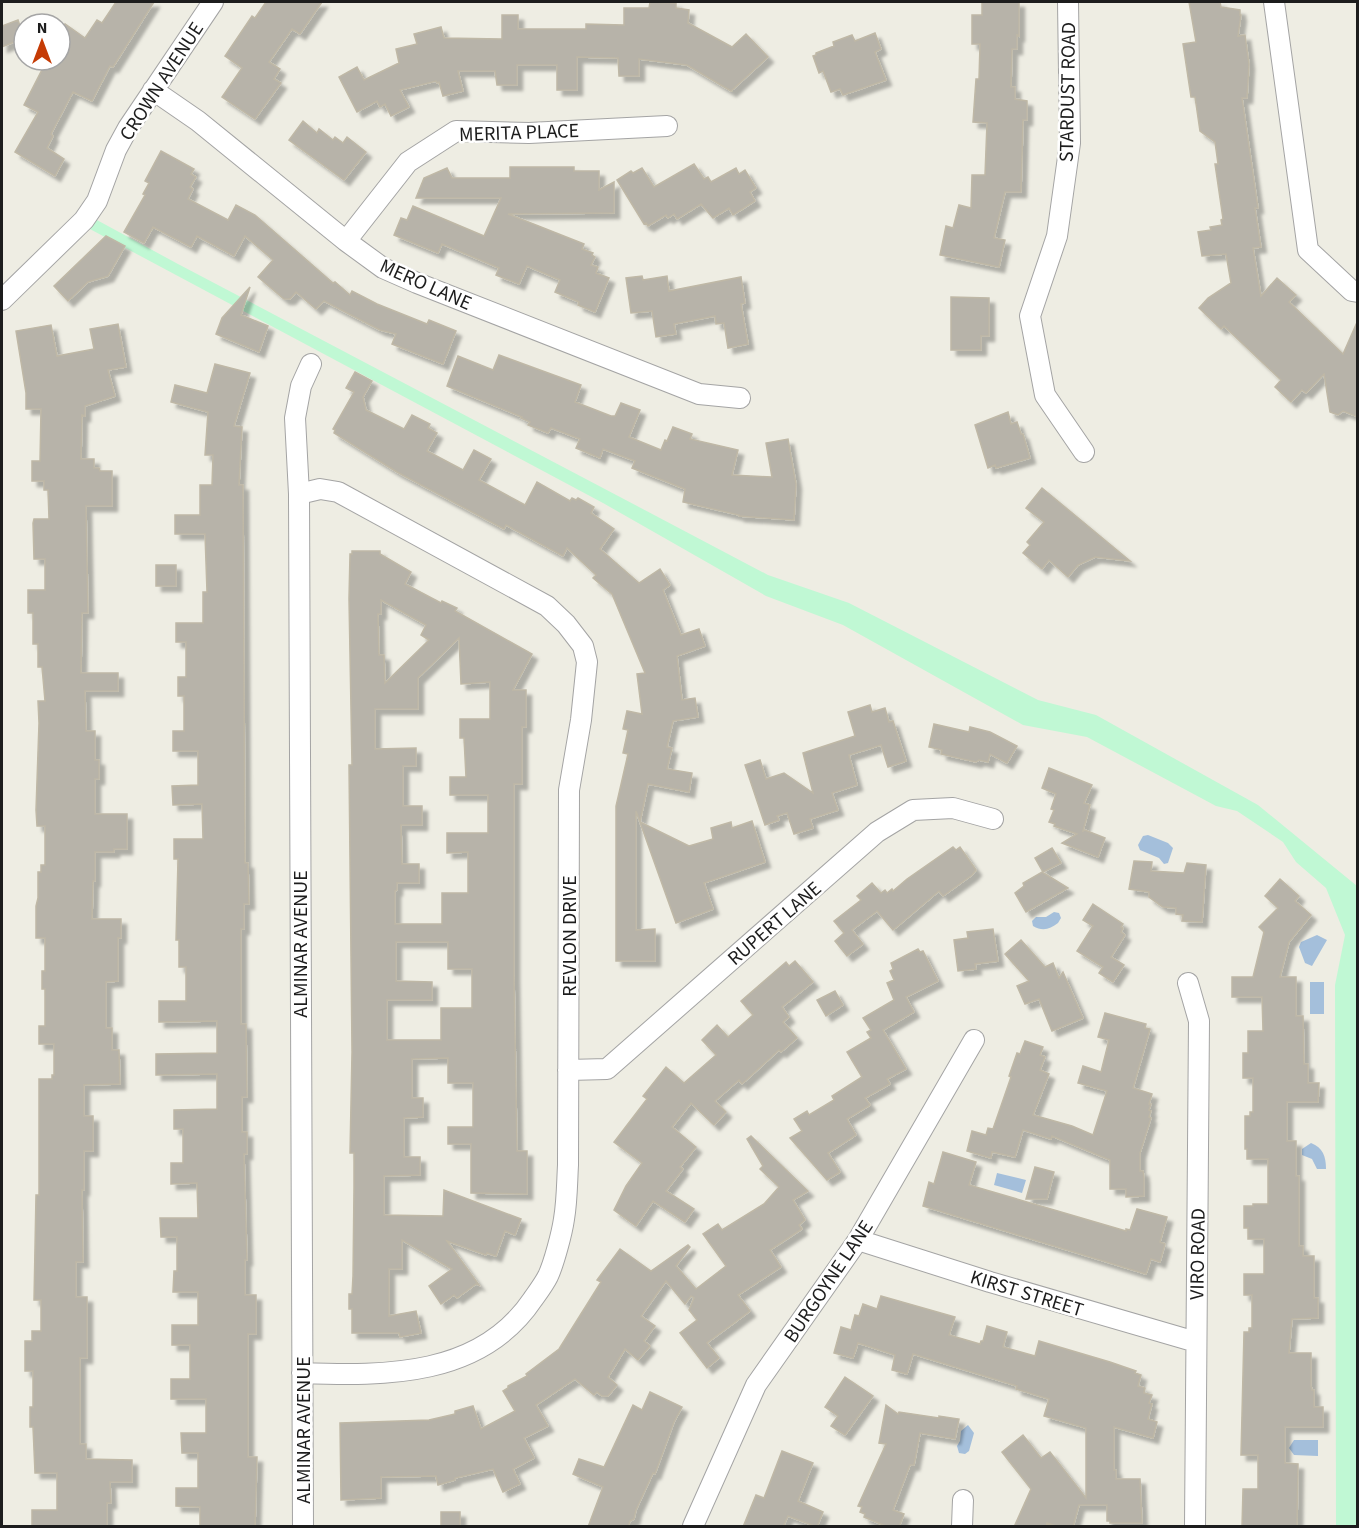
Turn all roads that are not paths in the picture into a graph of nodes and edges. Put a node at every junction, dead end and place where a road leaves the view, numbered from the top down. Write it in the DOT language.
graph roads {
  1 [pos="213,2"];
  2 [pos="1068,2"];
  3 [pos="1274,2"];
  4 [pos="153,90"];
  5 [pos="667,126"];
  6 [pos="346,241"];
  7 [pos="1358,291"];
  8 [pos="2,300"];
  9 [pos="311,364"];
  10 [pos="740,398"];
  11 [pos="1084,452"];
  12 [pos="299,494"];
  13 [pos="993,819"];
  14 [pos="1188,983"];
  15 [pos="974,1040"];
  16 [pos="568,1070"];
  17 [pos="858,1240"];
  18 [pos="1196,1342"];
  19 [pos="302,1372"];
  20 [pos="963,1500"];
  21 [pos="303,1527"];
  22 [pos="693,1527"];
  23 [pos="962,1527"];
  24 [pos="1195,1527"];
  1 -- 4 [label="street, CROWN AVENUE"];
  2 -- 11 [label="street, STARDUST ROAD"];
  3 -- 7 [label="street"];
  4 -- 6 [label="street, MERO LANE"];
  4 -- 8 [label="street, CROWN AVENUE"];
  5 -- 6 [label="street, MERITA PLACE"];
  6 -- 10 [label="street, MERO LANE"];
  9 -- 12 [label="street, ALMINAR AVENUE"];
  12 -- 16 [label="street, REVLON DRIVE"];
  12 -- 19 [label="street, ALMINAR AVENUE"];
  13 -- 16 [label="street, RUPERT LANE"];
  14 -- 18 [label="street, VIRO ROAD"];
  15 -- 17 [label="street, BURGOYNE LANE"];
  16 -- 19 [label="street, REVLON DRIVE"];
  17 -- 18 [label="street, KIRST STREET"];
  17 -- 22 [label="street, BURGOYNE LANE"];
  18 -- 24 [label="street, VIRO ROAD"];
  19 -- 21 [label="street, ALMINAR AVENUE"];
  20 -- 23 [label="street"];
}
